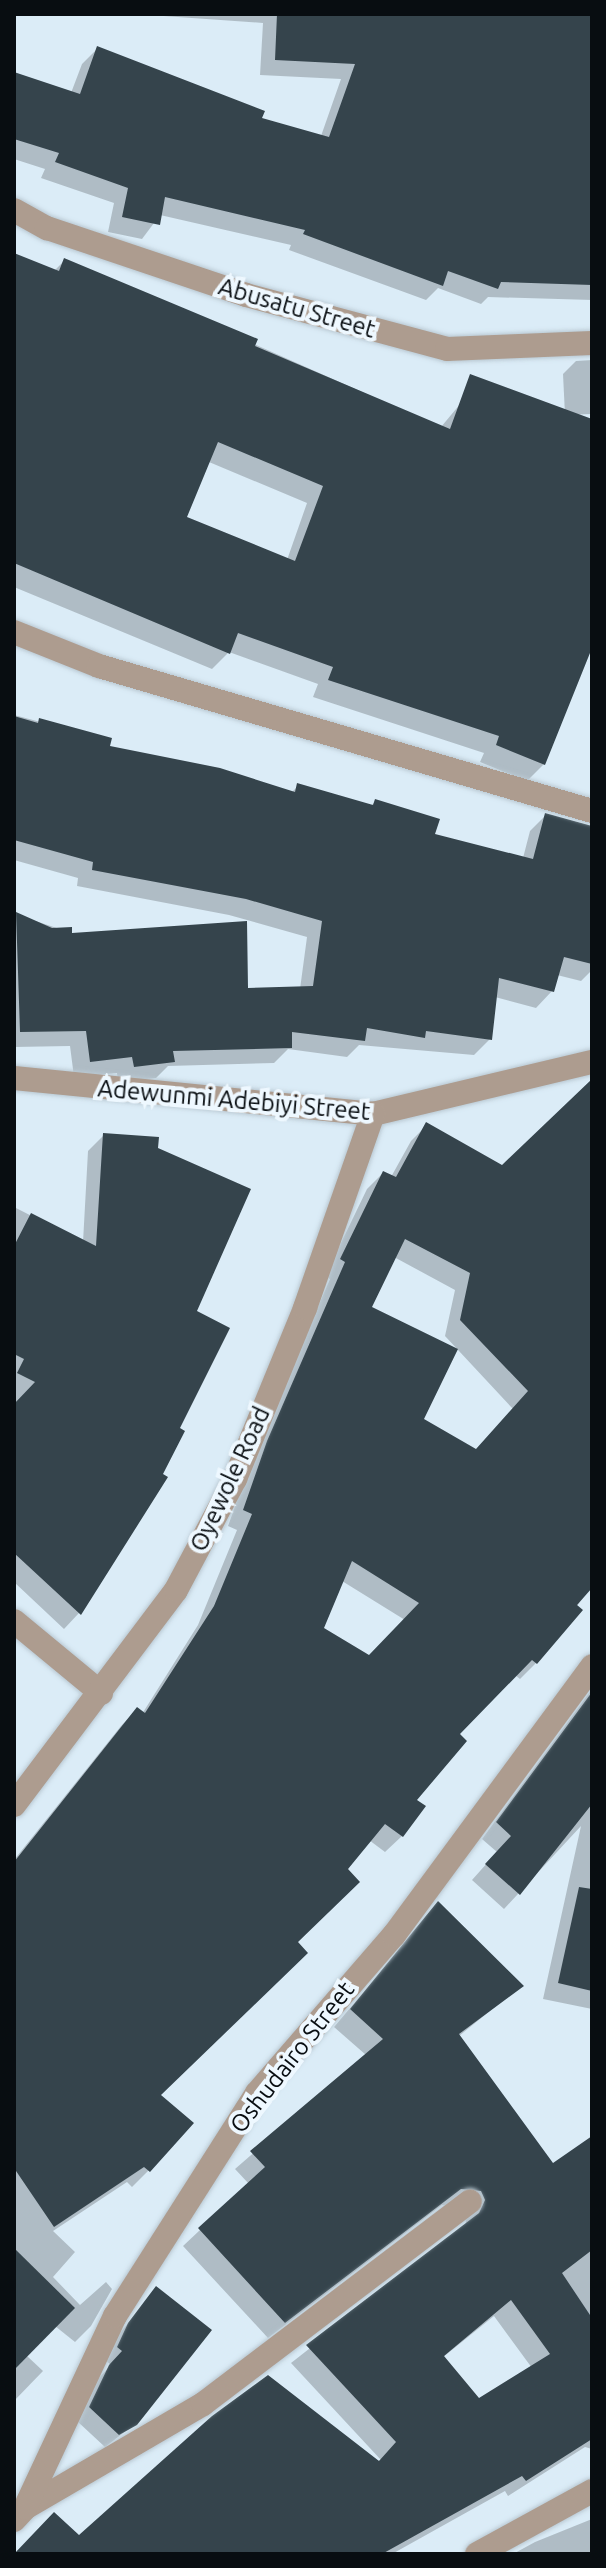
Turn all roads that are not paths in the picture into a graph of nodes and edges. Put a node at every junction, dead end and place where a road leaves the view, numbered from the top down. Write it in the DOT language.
graph roads {
  1 [pos="14,210"];
  2 [pos="592,343"];
  3 [pos="14,632"];
  4 [pos="592,811"];
  5 [pos="592,1062"];
  6 [pos="14,1078"];
  7 [pos="373,1114"];
  8 [pos="14,1621"];
  9 [pos="592,1666"];
  10 [pos="101,1693"];
  11 [pos="14,1805"];
  12 [pos="470,2201"];
  13 [pos="592,2491"];
  14 [pos="19,2514"];
  15 [pos="477,2554"];
  1 -- 2 [label="street, Abusatu Street"];
  3 -- 4 [label="street"];
  5 -- 7 [label="street, Adewunmi Adebiyi Street"];
  6 -- 7 [label="street, Adewunmi Adebiyi Street"];
  7 -- 10 [label="street, Oyewole Road"];
  8 -- 10 [label="street"];
  9 -- 14 [label="street, Oshudairo Street"];
  10 -- 11 [label="street, Oyewole Road"];
  12 -- 14 [label="street"];
  13 -- 15 [label="street"];
}
